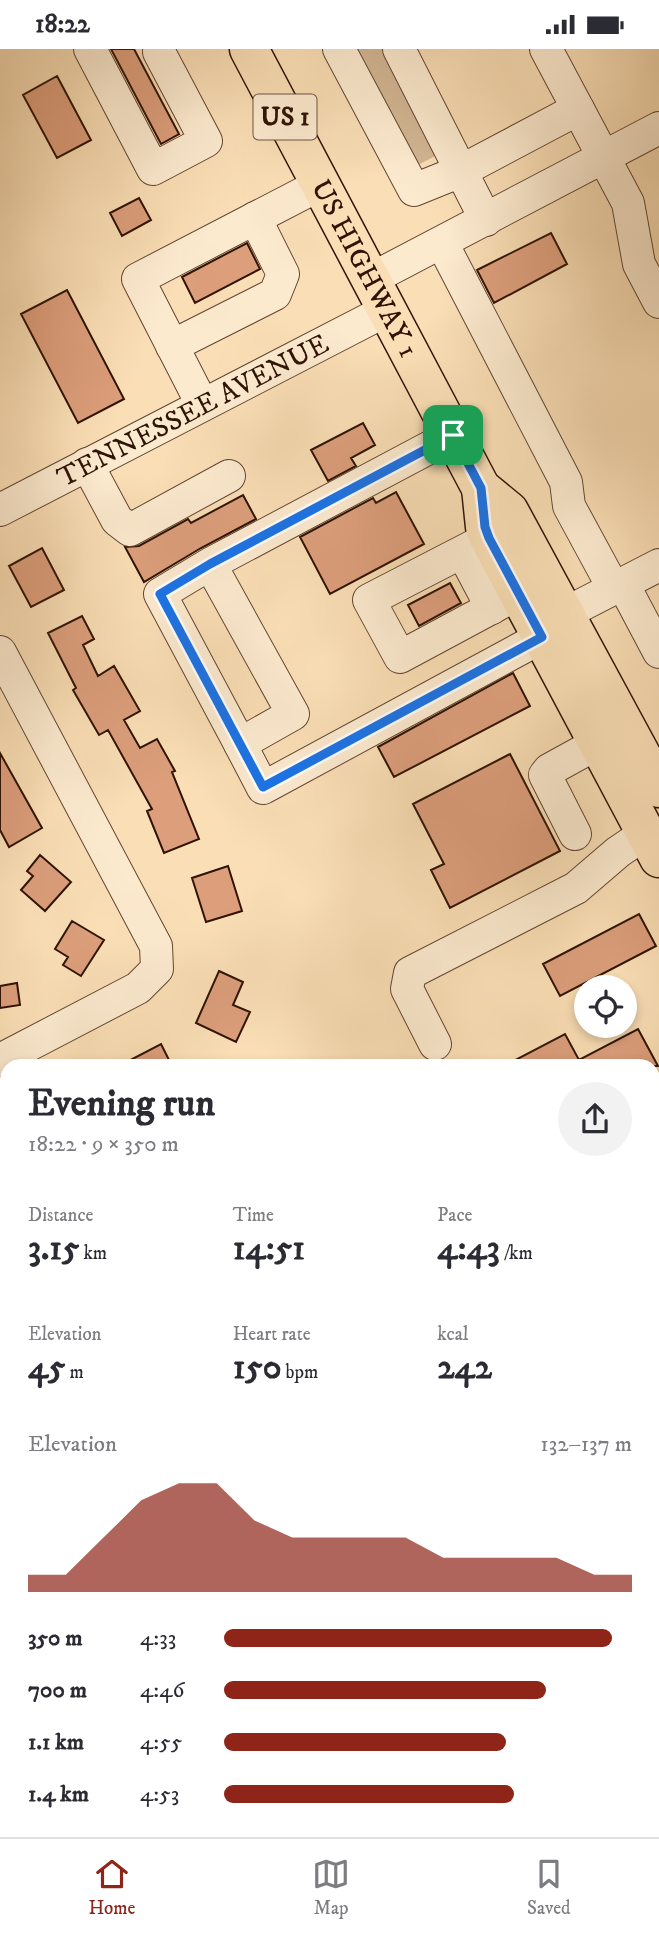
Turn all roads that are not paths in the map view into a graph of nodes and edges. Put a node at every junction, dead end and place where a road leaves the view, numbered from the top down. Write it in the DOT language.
graph roads {
  1 [pos="90,49"];
  2 [pos="249,49"];
  3 [pos="546,49"];
  4 [pos="160,50"];
  5 [pos="394,101"];
  6 [pos="578,109"];
  7 [pos="659,128"];
  8 [pos="603,157"];
  9 [pos="461,171"];
  10 [pos="321,184"];
  11 [pos="255,218"];
  12 [pos="486,220"];
  13 [pos="442,243"];
  14 [pos="379,295"];
  15 [pos="659,302"];
  16 [pos="172,346"];
  17 [pos="202,404"];
  18 [pos="453,435"];
  19 [pos="87,464"];
  20 [pos="229,476"];
  21 [pos="481,488"];
  22 [pos="0,510"];
  23 [pos="476,545"];
  24 [pos="210,564"];
  25 [pos="659,565"];
  26 [pos="619,586"];
  27 [pos="505,600"];
  28 [pos="554,625"];
  29 [pos="655,633"];
  30 [pos="0,652"];
  31 [pos="293,714"];
  32 [pos="598,743"];
  33 [pos="240,744"];
  34 [pos="317,758"];
  35 [pos="652,820"];
  36 [pos="575,834"];
  37 [pos="435,1044"];
  38 [pos="2,1059"];
  1 -- 4 [label="street"];
  2 -- 10 [label="main road, US HIGHWAY 1 / US 1"];
  3 -- 6 [label="street"];
  5 -- 9 [label="street"];
  5 -- 9 [label="street"];
  6 -- 8 [label="street"];
  6 -- 9 [label="street"];
  7 -- 8 [label="street, TENNESSEE AVENUE"];
  8 -- 12 [label="street, TENNESSEE AVENUE"];
  8 -- 15 [label="street"];
  9 -- 12 [label="street"];
  10 -- 11 [label="street"];
  10 -- 14 [label="main road, US HIGHWAY 1 / US 1"];
  11 -- 16 [label="street"];
  11 -- 16 [label="street"];
  12 -- 13 [label="street, TENNESSEE AVENUE"];
  13 -- 14 [label="street, TENNESSEE AVENUE"];
  13 -- 26 [label="street"];
  14 -- 17 [label="street, TENNESSEE AVENUE"];
  14 -- 18 [label="main road, US HIGHWAY 1 / US 1"];
  16 -- 17 [label="street"];
  17 -- 19 [label="street, TENNESSEE AVENUE"];
  18 -- 21 [label="main road, US HIGHWAY 1 / US 1"];
  18 -- 24 [label="street"];
  19 -- 20 [label="street"];
  19 -- 22 [label="street, TENNESSEE AVENUE"];
  21 -- 23 [label="main road, US HIGHWAY 1 / US 1"];
  21 -- 28 [label="main road, US HIGHWAY 1 / US 1"];
  23 -- 27 [label="main road, US HIGHWAY 1 / US 1"];
  23 -- 27 [label="street"];
  24 -- 31 [label="street"];
  24 -- 33 [label="street"];
  25 -- 26 [label="street"];
  26 -- 28 [label="street"];
  26 -- 29 [label="street"];
  27 -- 28 [label="main road, US HIGHWAY 1 / US 1"];
  28 -- 32 [label="main road, US HIGHWAY 1 / US 1"];
  28 -- 34 [label="street"];
  28 -- 35 [label="main road, US HIGHWAY 1 / US 1"];
  30 -- 38 [label="street"];
  31 -- 33 [label="street"];
  31 -- 34 [label="street"];
  32 -- 35 [label="main road, US HIGHWAY 1 / US 1"];
  32 -- 36 [label="street"];
  33 -- 34 [label="street"];
  35 -- 37 [label="street"];
}
